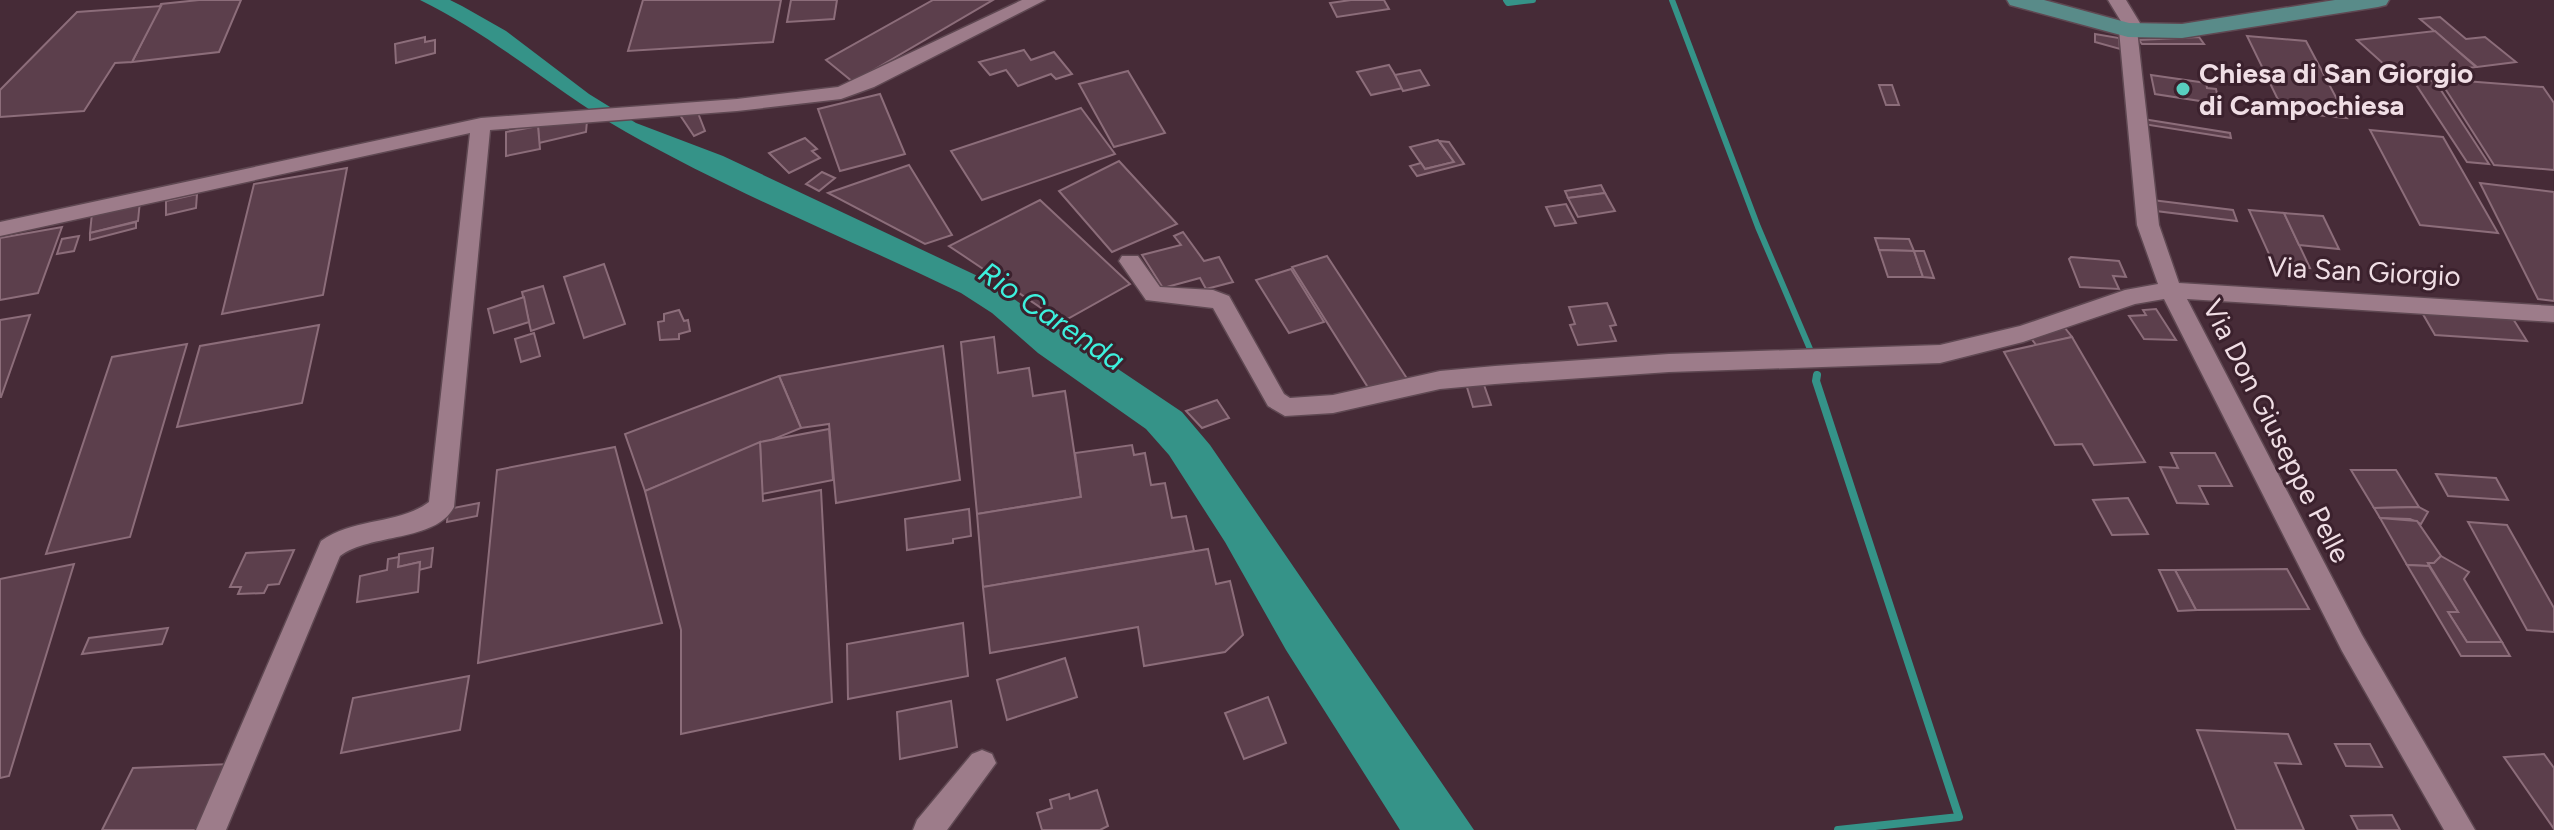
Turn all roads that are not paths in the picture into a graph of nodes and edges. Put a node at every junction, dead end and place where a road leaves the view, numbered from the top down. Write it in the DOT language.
graph roads {
  1 [pos="1036,0"];
  2 [pos="2018,0"];
  3 [pos="2117,0"];
  4 [pos="2378,0"];
  5 [pos="2128,30"];
  6 [pos="481,124"];
  7 [pos="0,229"];
  8 [pos="1130,261"];
  9 [pos="2171,290"];
  10 [pos="2554,314"];
  11 [pos="982,763"];
  12 [pos="211,830"];
  13 [pos="928,830"];
  14 [pos="2460,830"];
  1 -- 6 [label="street"];
  2 -- 5 [label="main road"];
  3 -- 5 [label="street, Via Don Giuseppe Pelle"];
  4 -- 5 [label="main road"];
  5 -- 9 [label="street, Via Don Giuseppe Pelle"];
  6 -- 7 [label="street"];
  6 -- 12 [label="street"];
  8 -- 9 [label="street, Via San Giorgio"];
  9 -- 10 [label="street, Via San Giorgio"];
  9 -- 14 [label="street, Via Don Giuseppe Pelle"];
  11 -- 13 [label="street"];
}
